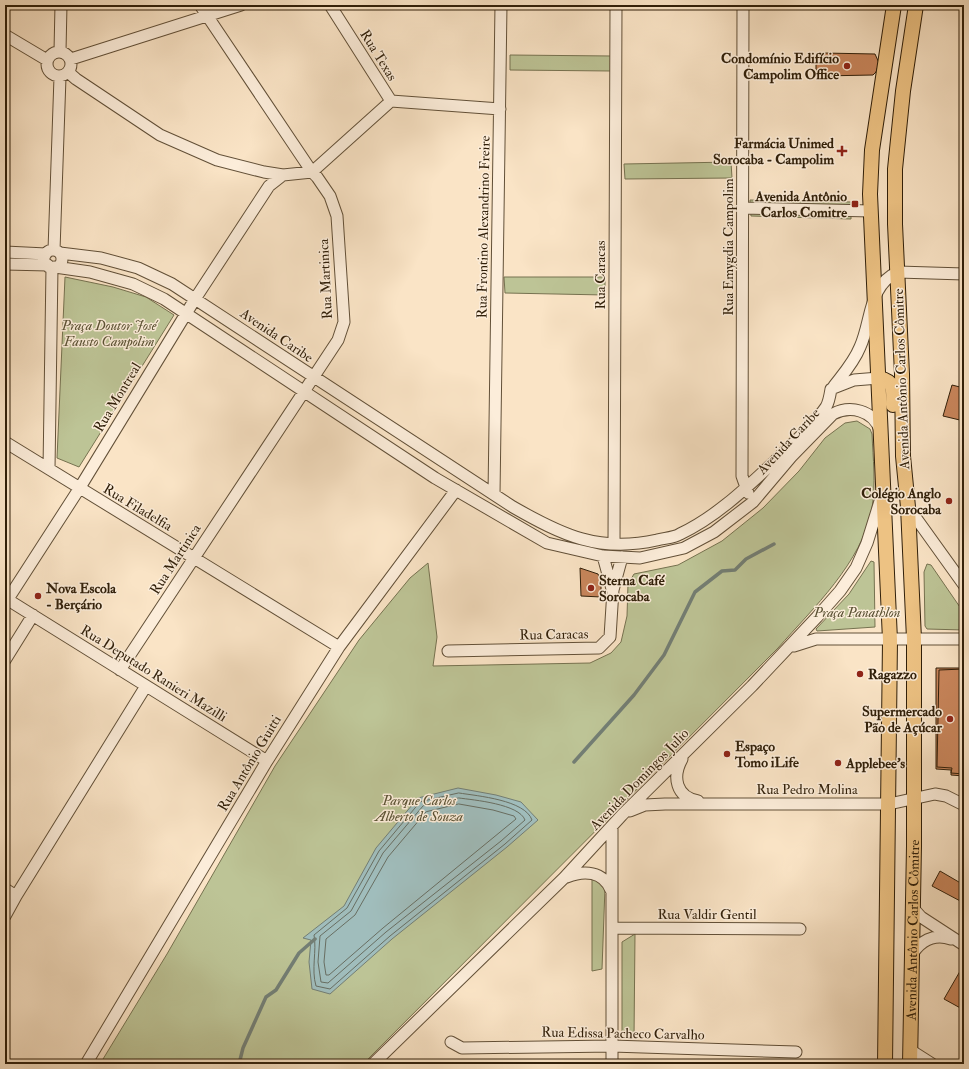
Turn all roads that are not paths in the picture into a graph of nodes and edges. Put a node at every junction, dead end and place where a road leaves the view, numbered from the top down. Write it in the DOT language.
graph roads {
  1 [pos="61,5"];
  2 [pos="200,5"];
  3 [pos="241,5"];
  4 [pos="330,5"];
  5 [pos="501,5"];
  6 [pos="616,5"];
  7 [pos="742,5"];
  8 [pos="894,5"];
  9 [pos="916,5"];
  10 [pos="207,15"];
  11 [pos="5,35"];
  12 [pos="60,51"];
  13 [pos="71,59"];
  14 [pos="47,60"];
  15 [pos="64,74"];
  16 [pos="391,101"];
  17 [pos="500,109"];
  18 [pos="312,172"];
  19 [pos="283,175"];
  20 [pos="743,208"];
  21 [pos="870,211"];
  22 [pos="5,252"];
  23 [pos="53,252"];
  24 [pos="5,264"];
  25 [pos="52,267"];
  26 [pos="898,272"];
  27 [pos="964,274"];
  28 [pos="875,293"];
  29 [pos="195,299"];
  30 [pos="186,314"];
  31 [pos="313,377"];
  32 [pos="879,378"];
  33 [pos="831,389"];
  34 [pos="304,392"];
  35 [pos="882,438"];
  36 [pos="5,442"];
  37 [pos="494,450"];
  38 [pos="49,469"];
  39 [pos="464,476"];
  40 [pos="883,485"];
  41 [pos="481,486"];
  42 [pos="745,488"];
  43 [pos="79,489"];
  44 [pos="455,489"];
  45 [pos="494,494"];
  46 [pos="470,498"];
  47 [pos="754,502"];
  48 [pos="908,507"];
  49 [pos="614,544"];
  50 [pos="603,556"];
  51 [pos="622,557"];
  52 [pos="194,558"];
  53 [pos="964,585"];
  54 [pos="612,590"];
  55 [pos="6,598"];
  56 [pos="32,615"];
  57 [pos="914,639"];
  58 [pos="964,639"];
  59 [pos="890,640"];
  60 [pos="338,647"];
  61 [pos="790,648"];
  62 [pos="448,651"];
  63 [pos="5,660"];
  64 [pos="120,670"];
  65 [pos="146,686"];
  66 [pos="689,749"];
  67 [pos="267,760"];
  68 [pos="914,797"];
  69 [pos="725,804"];
  70 [pos="889,804"];
  71 [pos="964,806"];
  72 [pos="622,816"];
  73 [pos="612,829"];
  74 [pos="564,878"];
  75 [pos="5,889"];
  76 [pos="612,891"];
  77 [pos="16,896"];
  78 [pos="912,907"];
  79 [pos="5,916"];
  80 [pos="932,924"];
  81 [pos="613,928"];
  82 [pos="800,929"];
  83 [pos="923,941"];
  84 [pos="960,942"];
  85 [pos="911,957"];
  86 [pos="451,1042"];
  87 [pos="612,1046"];
  88 [pos="910,1050"];
  89 [pos="796,1052"];
  90 [pos="86,1064"];
  91 [pos="373,1064"];
  92 [pos="612,1064"];
  93 [pos="885,1064"];
  94 [pos="910,1064"];
  95 [pos="932,1064"];
  1 -- 12 [label="street"];
  2 -- 10 [label="street, Rua Martinica"];
  3 -- 10 [label="street"];
  4 -- 16 [label="street, Rua Texas"];
  5 -- 17 [label="street, Rua Frontino Alexandrino Freire"];
  6 -- 49 [label="street, Rua Caracas"];
  7 -- 20 [label="street, Rua Emygdia Campolim"];
  8 -- 21 [label="main road, Avenida Antônio Carlos Cômitre"];
  9 -- 26 [label="main road, Avenida Antônio Carlos Cômitre"];
  10 -- 13 [label="street"];
  10 -- 18 [label="street, Rua Martinica"];
  11 -- 14 [label="street"];
  12 -- 13 [label="street"];
  12 -- 14 [label="street"];
  13 -- 15 [label="street"];
  14 -- 15 [label="street"];
  15 -- 19 [label="street"];
  15 -- 23 [label="street"];
  16 -- 17 [label="street"];
  16 -- 18 [label="street"];
  17 -- 37 [label="street, Rua Frontino Alexandrino Freire"];
  18 -- 19 [label="street"];
  18 -- 31 [label="street, Rua Martinica"];
  19 -- 29 [label="street, Rua Montreal"];
  20 -- 21 [label="street"];
  20 -- 42 [label="street, Rua Emygdia Campolim"];
  21 -- 28 [label="main road, Avenida Antônio Carlos Cômitre"];
  22 -- 23 [label="street, Avenida Caribe"];
  23 -- 25 [label="street"];
  23 -- 25 [label="street"];
  23 -- 29 [label="street, Avenida Caribe"];
  24 -- 25 [label="street, Avenida Caribe"];
  25 -- 30 [label="street, Avenida Caribe"];
  25 -- 38 [label="street"];
  26 -- 27 [label="street"];
  26 -- 28 [label="street, Avenida Antônio Carlos Cômitre"];
  26 -- 48 [label="main road, Avenida Antônio Carlos Cômitre"];
  28 -- 32 [label="main road, Avenida Antônio Carlos Cômitre"];
  28 -- 33 [label="street, Avenida Caribe"];
  29 -- 30 [label="street, Rua Montreal"];
  29 -- 31 [label="street, Avenida Caribe"];
  30 -- 34 [label="street, Avenida Caribe"];
  30 -- 43 [label="street, Rua Montreal"];
  31 -- 34 [label="street, Rua Martinica"];
  31 -- 39 [label="street, Avenida Caribe"];
  32 -- 33 [label="street"];
  32 -- 35 [label="main road, Avenida Antônio Carlos Cômitre"];
  32 -- 48 [label="main road"];
  33 -- 42 [label="street, Avenida Caribe"];
  34 -- 44 [label="street, Avenida Caribe"];
  34 -- 52 [label="street, Rua Martinica"];
  35 -- 40 [label="main road, Avenida Antônio Carlos Cômitre"];
  35 -- 47 [label="street, Avenida Caribe"];
  36 -- 38 [label="street, Rua Filadelfia"];
  37 -- 41 [label="street, Rua Frontino Alexandrino Freire"];
  37 -- 45 [label="street, Rua Frontino Alexandrino Freire"];
  38 -- 43 [label="street, Rua Filadelfia"];
  39 -- 41 [label="street, Avenida Caribe"];
  39 -- 44 [label="street"];
  40 -- 59 [label="main road, Avenida Antônio Carlos Cômitre"];
  40 -- 61 [label="street, Avenida Domingos Julio"];
  41 -- 45 [label="street, Avenida Caribe"];
  41 -- 46 [label="street"];
  42 -- 47 [label="street"];
  42 -- 49 [label="street, Avenida Caribe"];
  43 -- 52 [label="street, Rua Filadelfia"];
  43 -- 55 [label="street, Rua Montreal"];
  44 -- 46 [label="street, Avenida Caribe"];
  44 -- 60 [label="street, Rua Antônio Guitti"];
  45 -- 49 [label="street, Avenida Caribe"];
  46 -- 50 [label="street, Avenida Caribe"];
  47 -- 51 [label="street, Avenida Caribe"];
  48 -- 53 [label="street"];
  48 -- 57 [label="main road, Avenida Antônio Carlos Cômitre"];
  50 -- 51 [label="street, Avenida Caribe"];
  50 -- 54 [label="street, Rua Caracas"];
  51 -- 54 [label="street, Rua Caracas"];
  52 -- 60 [label="street, Rua Filadelfia"];
  52 -- 64 [label="street, Rua Martinica"];
  54 -- 62 [label="street, Rua Caracas"];
  55 -- 56 [label="street, Rua Deputado Ranieri Mazilli"];
  56 -- 63 [label="street"];
  56 -- 64 [label="street, Rua Deputado Ranieri Mazilli"];
  57 -- 58 [label="street"];
  57 -- 59 [label="street"];
  57 -- 68 [label="main road, Avenida Antônio Carlos Cômitre"];
  59 -- 61 [label="street"];
  59 -- 70 [label="main road, Avenida Antônio Carlos Cômitre"];
  60 -- 67 [label="street, Rua Antônio Guitti"];
  61 -- 66 [label="street, Avenida Domingos Julio"];
  64 -- 65 [label="street, Rua Deputado Ranieri Mazilli"];
  65 -- 67 [label="street, Rua Deputado Ranieri Mazilli"];
  65 -- 77 [label="street"];
  66 -- 69 [label="street, Rua Pedro Molina"];
  66 -- 72 [label="street, Avenida Domingos Julio"];
  67 -- 90 [label="street, Rua Antônio Guitti"];
  68 -- 70 [label="street"];
  68 -- 71 [label="street"];
  68 -- 78 [label="main road, Avenida Antônio Carlos Cômitre"];
  69 -- 70 [label="street, Rua Pedro Molina"];
  69 -- 72 [label="street, Rua Pedro Molina"];
  70 -- 93 [label="main road, Avenida Antônio Carlos Cômitre"];
  72 -- 73 [label="street, Avenida Domingos Julio"];
  73 -- 74 [label="street, Avenida Domingos Julio"];
  73 -- 76 [label="street"];
  74 -- 76 [label="street"];
  74 -- 91 [label="street, Avenida Domingos Julio"];
  75 -- 77 [label="street"];
  76 -- 81 [label="street"];
  77 -- 79 [label="street"];
  78 -- 80 [label="street"];
  78 -- 85 [label="main road, Avenida Antônio Carlos Cômitre"];
  80 -- 83 [label="street"];
  80 -- 84 [label="street"];
  81 -- 82 [label="street, Rua Valdir Gentil"];
  81 -- 87 [label="street"];
  83 -- 84 [label="street"];
  83 -- 85 [label="street"];
  85 -- 88 [label="main road, Avenida Antônio Carlos Cômitre"];
  86 -- 87 [label="street, Rua Edissa Pacheco Carvalho"];
  87 -- 89 [label="street, Rua Edissa Pacheco Carvalho"];
  87 -- 92 [label="street"];
  88 -- 94 [label="main road, Avenida Antônio Carlos Cômitre"];
  88 -- 95 [label="street"];
}
